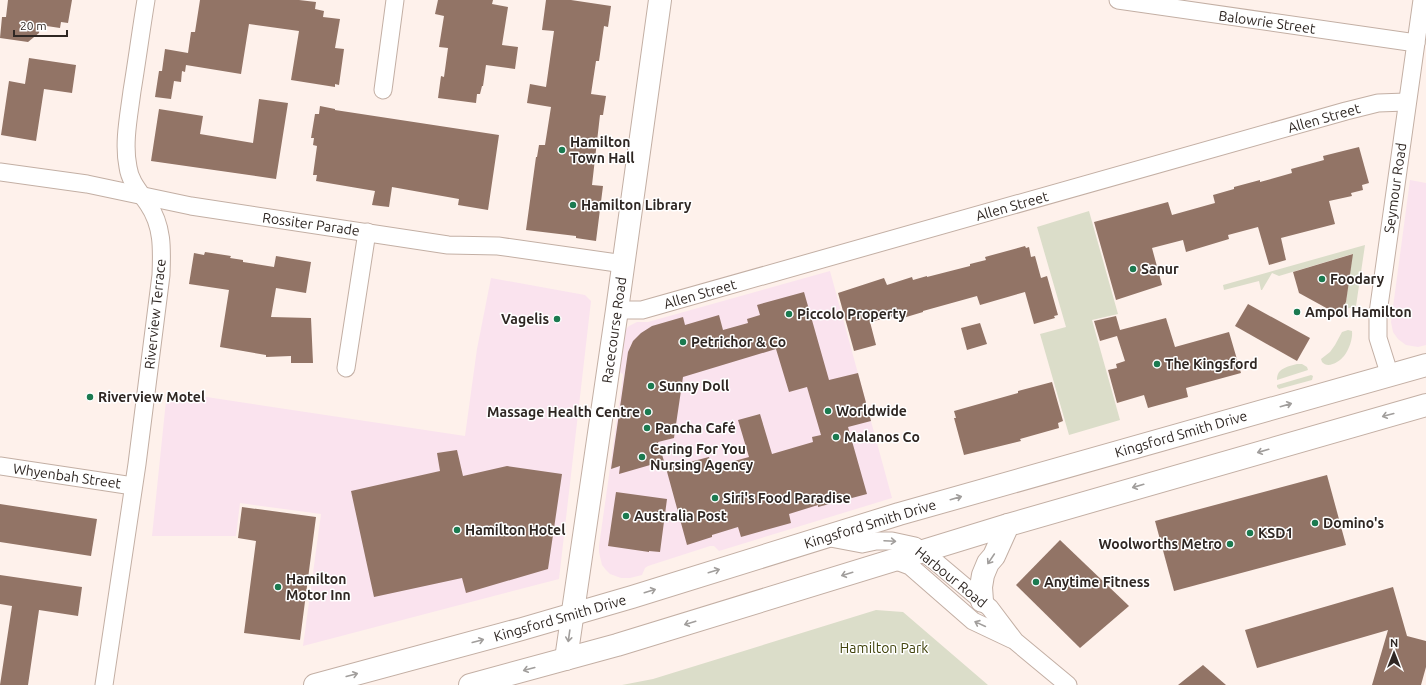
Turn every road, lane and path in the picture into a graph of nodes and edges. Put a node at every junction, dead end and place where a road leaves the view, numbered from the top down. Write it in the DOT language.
graph roads {
  1 [pos="146,0"];
  2 [pos="395,0"];
  3 [pos="660,0"];
  4 [pos="1118,0"];
  5 [pos="1422,0"];
  6 [pos="1416,43"];
  7 [pos="1419,68"];
  8 [pos="383,90"];
  9 [pos="1406,102"];
  10 [pos="0,172"];
  11 [pos="142,195"];
  12 [pos="367,232"];
  13 [pos="624,264"];
  14 [pos="618,310"];
  15 [pos="1426,364"];
  16 [pos="346,368"];
  17 [pos="1390,376"];
  18 [pos="1426,405"];
  19 [pos="0,466"];
  20 [pos="133,486"];
  21 [pos="1008,525"];
  22 [pos="824,537"];
  23 [pos="922,550"];
  24 [pos="894,560"];
  25 [pos="982,601"];
  26 [pos="573,614"];
  27 [pos="1015,641"];
  28 [pos="566,659"];
  29 [pos="104,684"];
  30 [pos="315,685"];
  31 [pos="470,685"];
  32 [pos="1068,685"];
  1 -- 11 [label="street, Riverview Terrace"];
  2 -- 8 [label="street"];
  3 -- 13 [label="main road, Racecourse Road"];
  4 -- 6 [label="street, Balowrie Street"];
  5 -- 6 [label="street, Seymour Road"];
  6 -- 7 [label="street, Seymour Road"];
  7 -- 9 [label="street, Seymour Road"];
  9 -- 14 [label="street, Allen Street"];
  9 -- 17 [label="street, Seymour Road"];
  10 -- 11 [label="street, Rossiter Parade"];
  11 -- 12 [label="street, Rossiter Parade"];
  11 -- 20 [label="street, Riverview Terrace"];
  12 -- 13 [label="street, Rossiter Parade"];
  12 -- 16 [label="street"];
  13 -- 14 [label="main road, Racecourse Road"];
  14 -- 26 [label="main road, Racecourse Road"];
  15 -- 17 [label="main road, Kingsford Smith Drive"];
  22 -- 17 [label="main road, Kingsford Smith Drive, one-way"];
  18 -- 21 [label="main road, one-way"];
  19 -- 20 [label="street, Whyenbah Street"];
  20 -- 29 [label="street, Riverview Terrace"];
  21 -- 23 [label="main road"];
  21 -- 25 [label="main road, one-way"];
  22 -- 23 [label="street, Harbour Road, one-way"];
  26 -- 22 [label="main road, Kingsford Smith Drive, one-way"];
  23 -- 24 [label="main road"];
  23 -- 25 [label="street, Harbour Road"];
  27 -- 24 [label="street, Harbour Road, one-way"];
  24 -- 28 [label="main road, one-way"];
  25 -- 27 [label="street, Harbour Road"];
  26 -- 28 [label="main road, Racecourse Road, one-way"];
  30 -- 26 [label="main road, Kingsford Smith Drive, one-way"];
  27 -- 32 [label="street, Harbour Road"];
  28 -- 31 [label="main road, one-way"];
}
